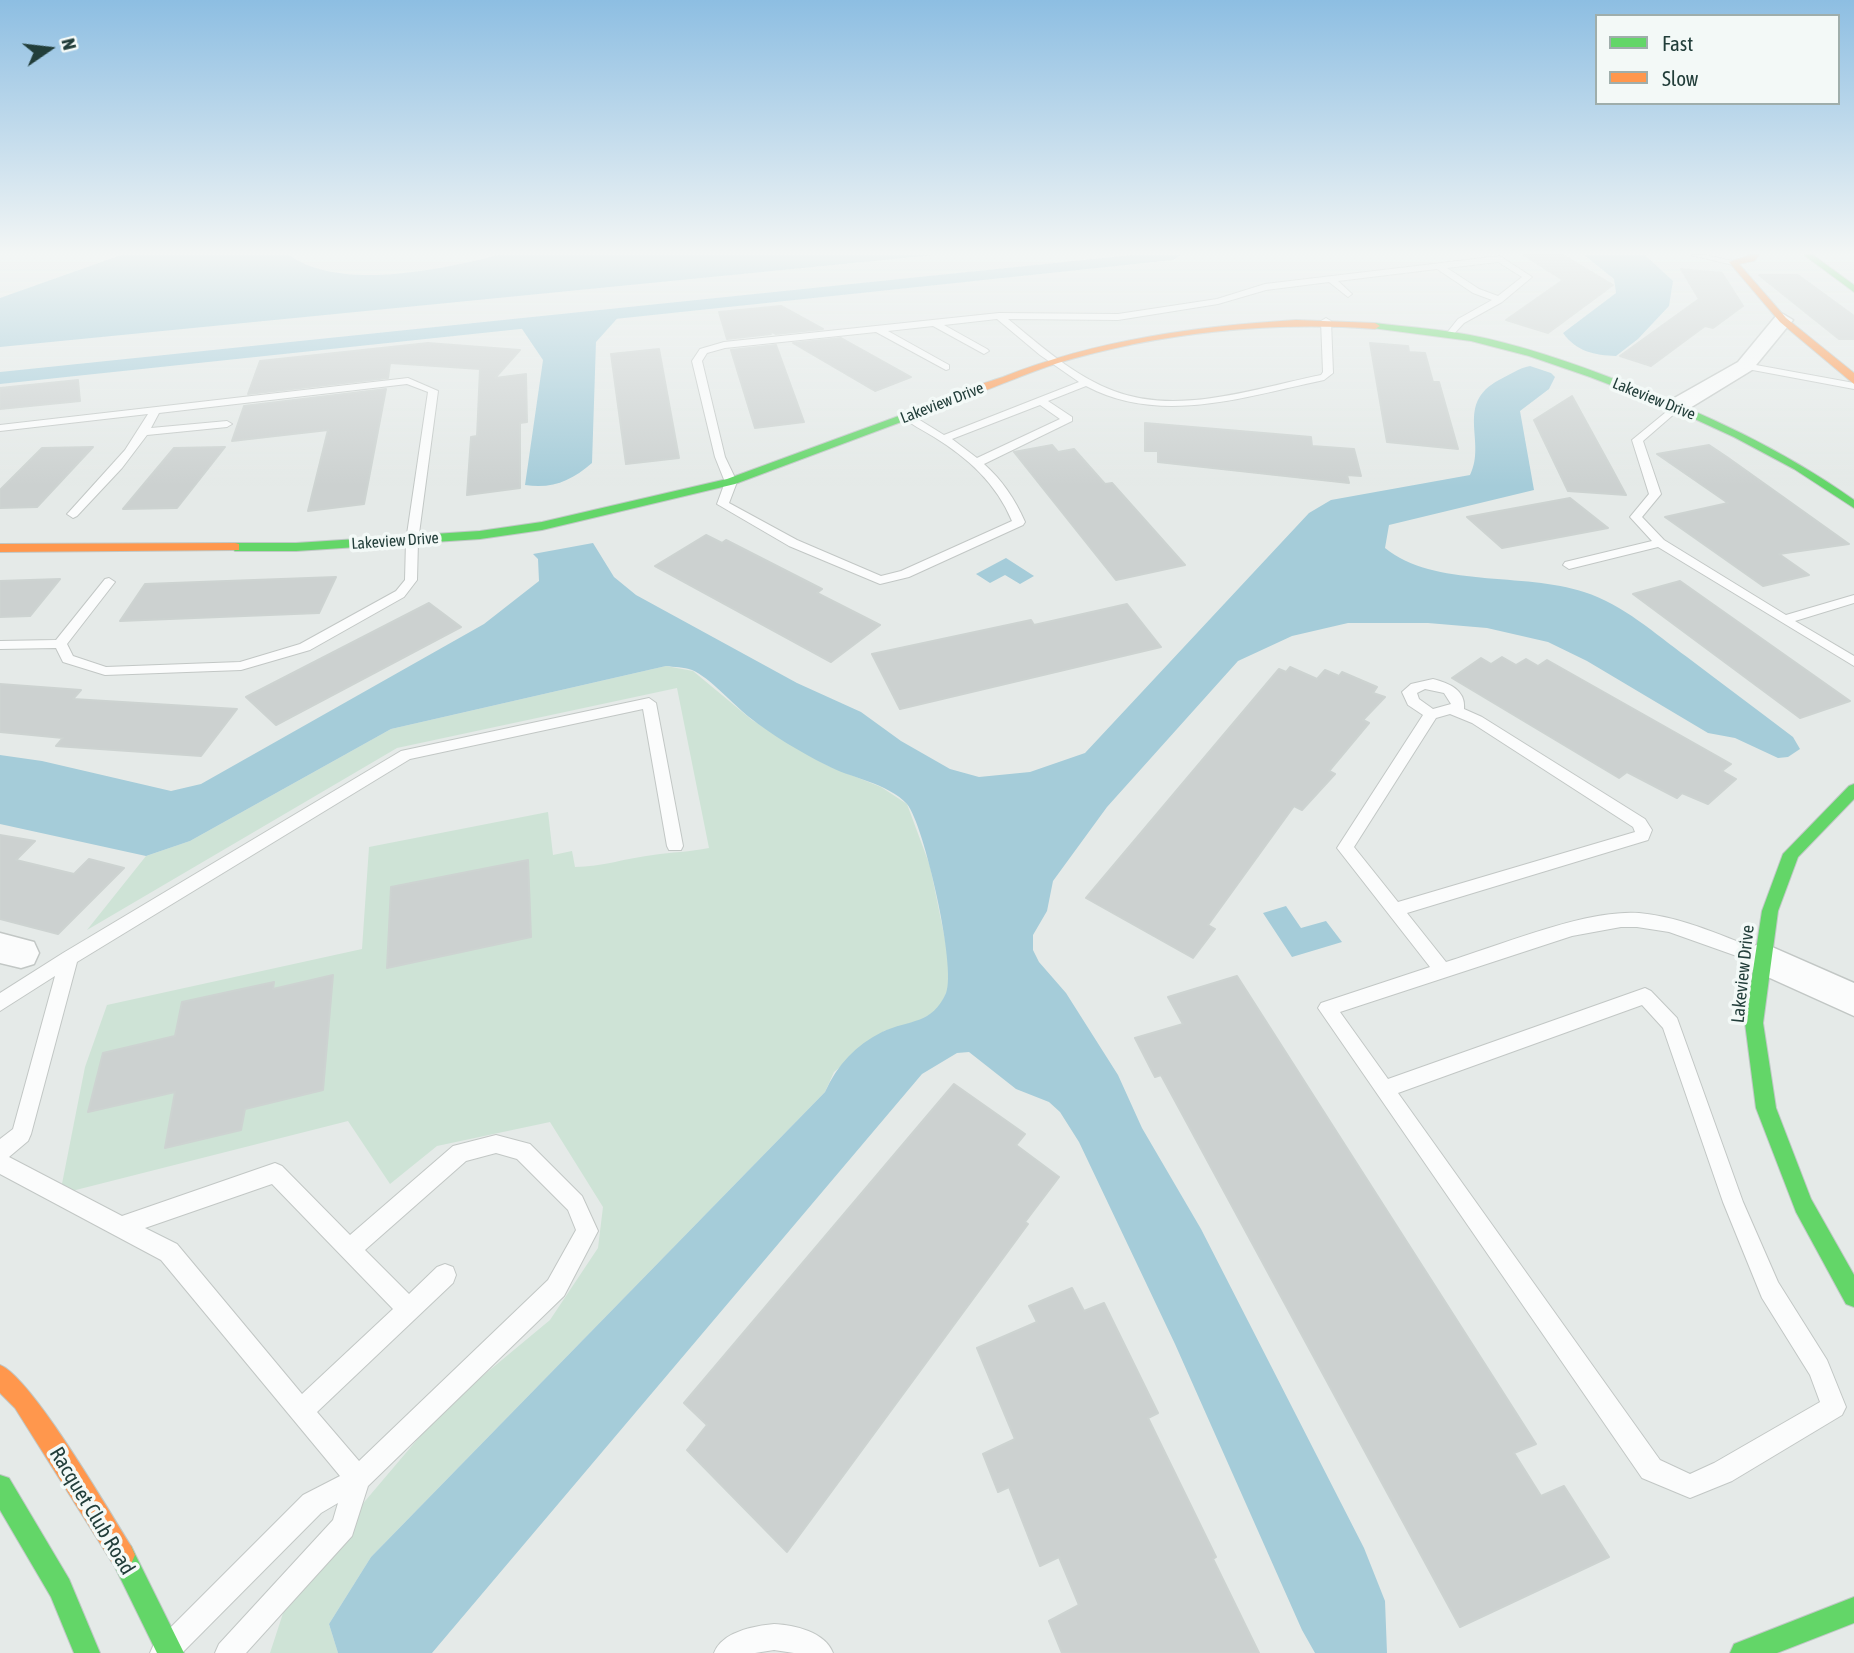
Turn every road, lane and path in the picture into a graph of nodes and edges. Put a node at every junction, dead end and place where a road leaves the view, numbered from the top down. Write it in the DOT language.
graph roads {
  1 [pos="848,332"];
  2 [pos="884,332"];
  3 [pos="951,332"];
  4 [pos="1020,332"];
  5 [pos="1198,332"];
  6 [pos="1326,332"];
  7 [pos="1433,332"];
  8 [pos="1773,332"];
  9 [pos="1798,332"];
  10 [pos="1451,334"];
  11 [pos="984,351"];
  12 [pos="1057,361"];
  13 [pos="1745,366"];
  14 [pos="946,367"];
  15 [pos="1854,381"];
  16 [pos="1088,382"];
  17 [pos="1854,386"];
  18 [pos="1040,400"];
  19 [pos="1677,406"];
  20 [pos="155,410"];
  21 [pos="906,416"];
  22 [pos="227,424"];
  23 [pos="0,428"];
  24 [pos="145,432"];
  25 [pos="943,439"];
  26 [pos="978,462"];
  27 [pos="731,482"];
  28 [pos="1854,505"];
  29 [pos="73,514"];
  30 [pos="412,541"];
  31 [pos="1660,543"];
  32 [pos="0,548"];
  33 [pos="1569,565"];
  34 [pos="108,582"];
  35 [pos="1854,598"];
  36 [pos="1786,618"];
  37 [pos="60,644"];
  38 [pos="0,645"];
  39 [pos="1854,663"];
  40 [pos="1457,712"];
  41 [pos="1432,714"];
  42 [pos="1854,790"];
  43 [pos="674,846"];
  44 [pos="1395,910"];
  45 [pos="69,958"];
  46 [pos="1763,958"];
  47 [pos="1442,970"];
  48 [pos="1854,1000"];
  49 [pos="0,1003"];
  50 [pos="1384,1089"];
  51 [pos="0,1152"];
  52 [pos="0,1163"];
  53 [pos="122,1226"];
  54 [pos="351,1248"];
  55 [pos="445,1275"];
  56 [pos="1854,1296"];
  57 [pos="409,1310"];
  58 [pos="0,1377"];
  59 [pos="301,1411"];
  60 [pos="358,1479"];
  61 [pos="0,1486"];
  62 [pos="1854,1610"];
  63 [pos="168,1651"];
  64 [pos="87,1653"];
  65 [pos="228,1653"];
  66 [pos="727,1653"];
  67 [pos="820,1653"];
  68 [pos="1743,1653"];
  1 -- 27 [label="lane"];
  2 -- 14 [label="lane"];
  3 -- 11 [label="lane"];
  4 -- 12 [label="lane"];
  5 -- 12 [label="street, Lakeview Drive"];
  6 -- 16 [label="lane"];
  7 -- 10 [label="street, Lakeview Drive"];
  8 -- 13 [label="street"];
  9 -- 15 [label="street"];
  10 -- 19 [label="street, Lakeview Drive"];
  12 -- 16 [label="lane"];
  12 -- 21 [label="street, Lakeview Drive"];
  13 -- 17 [label="lane"];
  13 -- 19 [label="street"];
  16 -- 18 [label="lane"];
  18 -- 25 [label="lane"];
  18 -- 26 [label="lane"];
  19 -- 28 [label="street, Lakeview Drive"];
  19 -- 31 [label="lane"];
  20 -- 23 [label="lane"];
  20 -- 24 [label="lane"];
  20 -- 30 [label="lane"];
  21 -- 25 [label="lane"];
  21 -- 27 [label="street, Lakeview Drive"];
  22 -- 24 [label="lane"];
  24 -- 29 [label="lane"];
  25 -- 26 [label="lane"];
  26 -- 27 [label="lane"];
  27 -- 30 [label="street, Lakeview Drive"];
  30 -- 32 [label="street, Lakeview Drive"];
  30 -- 37 [label="lane"];
  31 -- 33 [label="lane"];
  31 -- 36 [label="lane"];
  34 -- 37 [label="lane"];
  35 -- 36 [label="lane"];
  36 -- 39 [label="lane"];
  37 -- 38 [label="lane"];
  40 -- 41 [label="lane"];
  40 -- 41 [label="lane"];
  40 -- 44 [label="lane"];
  41 -- 44 [label="lane"];
  42 -- 46 [label="street, Lakeview Drive"];
  43 -- 45 [label="lane"];
  44 -- 47 [label="lane"];
  45 -- 49 [label="lane"];
  45 -- 51 [label="lane"];
  46 -- 47 [label="lane"];
  46 -- 48 [label="street"];
  46 -- 56 [label="street, Lakeview Drive"];
  47 -- 50 [label="lane"];
  50 -- 50 [label="lane"];
  52 -- 53 [label="lane"];
  53 -- 54 [label="lane"];
  53 -- 59 [label="lane"];
  54 -- 57 [label="lane"];
  54 -- 60 [label="lane"];
  55 -- 57 [label="lane"];
  57 -- 59 [label="lane"];
  58 -- 63 [label="street, Racquet Club Road"];
  59 -- 60 [label="lane"];
  60 -- 63 [label="lane"];
  60 -- 65 [label="lane"];
  61 -- 64 [label="street"];
  62 -- 68 [label="street"];
  66 -- 67 [label="lane"];
}
